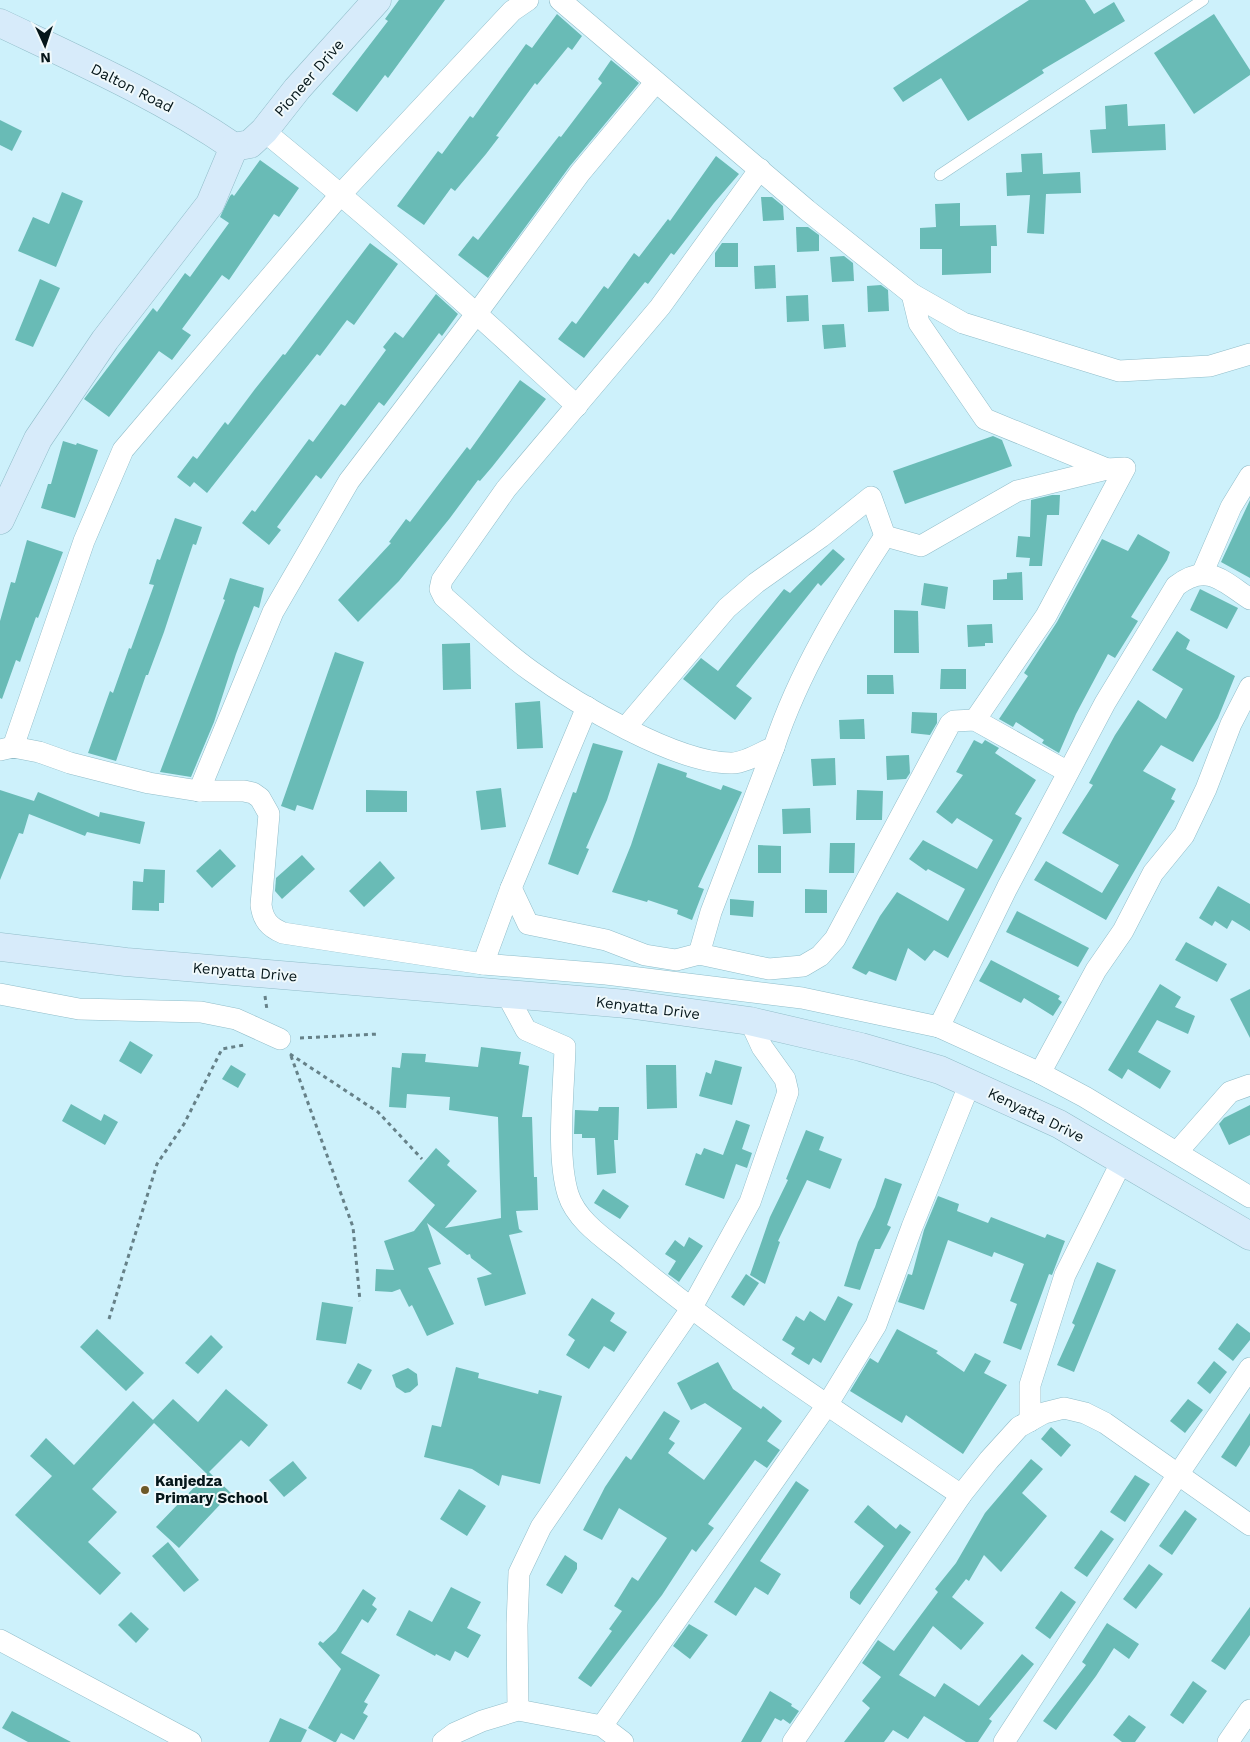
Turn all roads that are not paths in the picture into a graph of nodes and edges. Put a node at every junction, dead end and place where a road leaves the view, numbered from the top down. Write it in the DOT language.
graph roads {
  1 [pos="377,0"];
  2 [pos="528,0"];
  3 [pos="560,0"];
  4 [pos="1203,0"];
  5 [pos="0,23"];
  6 [pos="655,83"];
  7 [pos="264,131"];
  8 [pos="234,146"];
  9 [pos="760,169"];
  10 [pos="940,175"];
  11 [pos="341,194"];
  12 [pos="912,294"];
  13 [pos="477,313"];
  14 [pos="1250,354"];
  15 [pos="577,406"];
  16 [pos="1107,469"];
  17 [pos="1250,476"];
  18 [pos="0,520"];
  19 [pos="885,536"];
  20 [pos="1202,574"];
  21 [pos="1250,599"];
  22 [pos="1250,687"];
  23 [pos="587,707"];
  24 [pos="975,720"];
  25 [pos="626,727"];
  26 [pos="774,747"];
  27 [pos="6,748"];
  28 [pos="1068,772"];
  29 [pos="199,791"];
  30 [pos="511,888"];
  31 [pos="0,947"];
  32 [pos="699,954"];
  33 [pos="483,964"];
  34 [pos="506,993"];
  35 [pos="0,994"];
  36 [pos="750,1021"];
  37 [pos="939,1027"];
  38 [pos="285,1047"];
  39 [pos="1040,1073"];
  40 [pos="970,1083"];
  41 [pos="1250,1086"];
  42 [pos="1178,1151"];
  43 [pos="1122,1161"];
  44 [pos="1250,1196"];
  45 [pos="1250,1236"];
  46 [pos="691,1309"];
  47 [pos="1250,1368"];
  48 [pos="827,1405"];
  49 [pos="1030,1421"];
  50 [pos="1179,1473"];
  51 [pos="961,1495"];
  52 [pos="1250,1525"];
  53 [pos="0,1640"];
  54 [pos="518,1710"];
  55 [pos="1250,1710"];
  56 [pos="602,1726"];
  57 [pos="192,1742"];
  58 [pos="443,1742"];
  59 [pos="623,1742"];
  60 [pos="793,1742"];
  61 [pos="1004,1742"];
  62 [pos="1228,1742"];
  1 -- 7 [label="main road, Pioneer Drive"];
  2 -- 11 [label="street"];
  3 -- 6 [label="street"];
  4 -- 10 [label="lane"];
  5 -- 8 [label="main road, Dalton Road"];
  6 -- 9 [label="street"];
  6 -- 13 [label="street"];
  7 -- 8 [label="main road, Pioneer Drive"];
  7 -- 11 [label="street"];
  8 -- 18 [label="main road"];
  9 -- 12 [label="street"];
  9 -- 15 [label="street"];
  11 -- 13 [label="street"];
  11 -- 27 [label="street"];
  12 -- 14 [label="street"];
  12 -- 16 [label="street"];
  13 -- 15 [label="street"];
  13 -- 29 [label="street"];
  15 -- 23 [label="street"];
  16 -- 19 [label="street"];
  16 -- 24 [label="street"];
  17 -- 20 [label="street"];
  19 -- 25 [label="street"];
  19 -- 26 [label="street"];
  20 -- 21 [label="street"];
  20 -- 28 [label="street"];
  22 -- 39 [label="street"];
  23 -- 25 [label="street"];
  23 -- 30 [label="street"];
  24 -- 28 [label="street"];
  24 -- 32 [label="street"];
  25 -- 26 [label="street"];
  26 -- 32 [label="street"];
  27 -- 29 [label="street"];
  28 -- 37 [label="street"];
  29 -- 33 [label="street"];
  30 -- 32 [label="street"];
  30 -- 33 [label="street"];
  31 -- 34 [label="main road, Kenyatta Drive"];
  33 -- 37 [label="street"];
  34 -- 36 [label="main road, Kenyatta Drive"];
  34 -- 46 [label="street"];
  35 -- 38 [label="street"];
  36 -- 40 [label="main road, Kenyatta Drive"];
  36 -- 46 [label="street"];
  37 -- 39 [label="street"];
  39 -- 42 [label="street"];
  40 -- 43 [label="main road, Kenyatta Drive"];
  40 -- 48 [label="street"];
  41 -- 42 [label="street"];
  42 -- 44 [label="street"];
  43 -- 45 [label="main road, Kenyatta Drive"];
  43 -- 49 [label="street"];
  46 -- 48 [label="street"];
  46 -- 54 [label="street"];
  47 -- 50 [label="street"];
  48 -- 51 [label="street"];
  48 -- 56 [label="street"];
  49 -- 50 [label="street"];
  49 -- 51 [label="street"];
  50 -- 52 [label="street"];
  50 -- 61 [label="street"];
  51 -- 60 [label="street"];
  53 -- 57 [label="street"];
  54 -- 56 [label="street"];
  54 -- 58 [label="street"];
  55 -- 62 [label="street"];
  56 -- 59 [label="street"];
}
